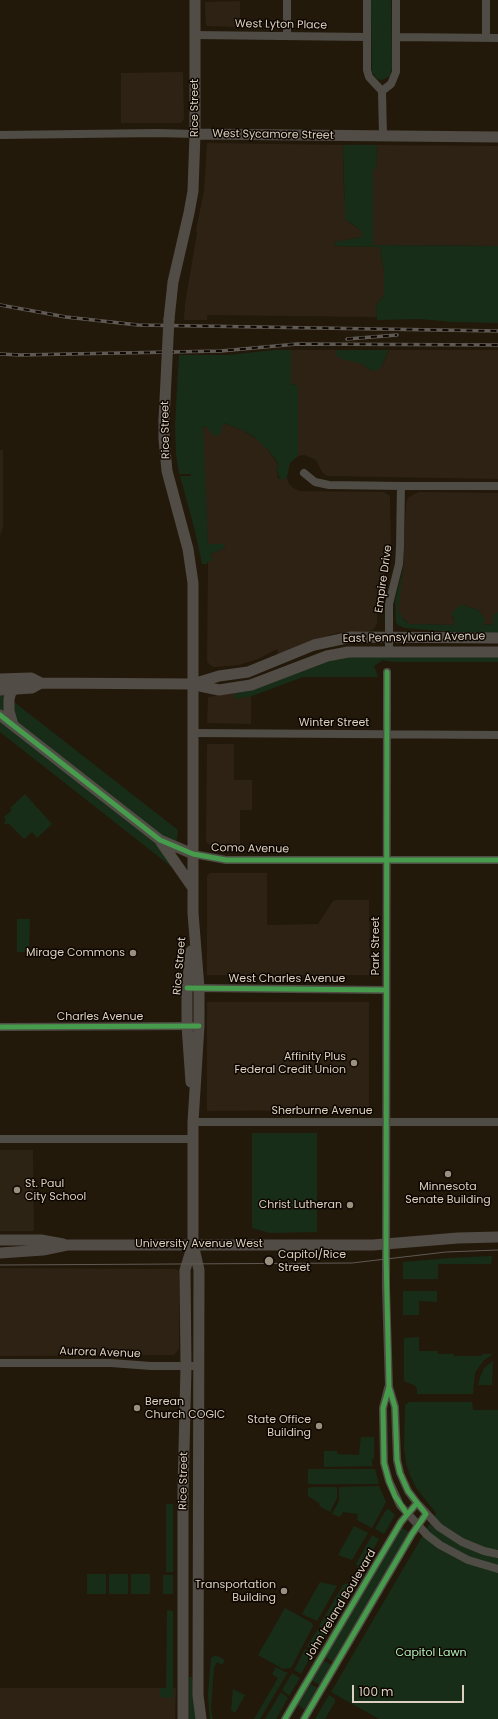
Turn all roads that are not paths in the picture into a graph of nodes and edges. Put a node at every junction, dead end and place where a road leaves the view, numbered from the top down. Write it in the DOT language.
graph roads {
  1 [pos="195,0"];
  2 [pos="287,0"];
  3 [pos="367,0"];
  4 [pos="396,0"];
  5 [pos="486,0"];
  6 [pos="195,35"];
  7 [pos="286,36"];
  8 [pos="367,37"];
  9 [pos="397,37"];
  10 [pos="486,38"];
  11 [pos="498,38"];
  12 [pos="382,91"];
  13 [pos="195,134"];
  14 [pos="0,135"];
  15 [pos="383,136"];
  16 [pos="498,137"];
  17 [pos="304,473"];
  18 [pos="401,486"];
  19 [pos="498,486"];
  20 [pos="389,637"];
  21 [pos="498,638"];
  22 [pos="389,651"];
  23 [pos="498,652"];
  24 [pos="387,672"];
  25 [pos="0,679"];
  26 [pos="41,684"];
  27 [pos="193,684"];
  28 [pos="17,688"];
  29 [pos="0,690"];
  30 [pos="0,715"];
  31 [pos="13,725"];
  32 [pos="193,734"];
  33 [pos="386,735"];
  34 [pos="498,735"];
  35 [pos="160,840"];
  36 [pos="192,854"];
  37 [pos="386,860"];
  38 [pos="498,860"];
  39 [pos="193,888"];
  40 [pos="194,931"];
  41 [pos="187,988"];
  42 [pos="199,988"];
  43 [pos="386,990"];
  44 [pos="187,1026"];
  45 [pos="199,1026"];
  46 [pos="0,1027"];
  47 [pos="387,1121"];
  48 [pos="193,1122"];
  49 [pos="498,1122"];
  50 [pos="194,1139"];
  51 [pos="0,1140"];
  52 [pos="498,1237"];
  53 [pos="0,1240"];
  54 [pos="193,1244"];
  55 [pos="386,1244"];
  56 [pos="67,1245"];
  57 [pos="0,1253"];
  58 [pos="0,1363"];
  59 [pos="198,1366"];
  60 [pos="186,1367"];
  61 [pos="389,1387"];
  62 [pos="417,1503"];
  63 [pos="407,1514"];
  64 [pos="426,1514"];
  65 [pos="418,1526"];
  66 [pos="498,1554"];
  67 [pos="498,1569"];
  68 [pos="183,1719"];
  69 [pos="201,1719"];
  70 [pos="285,1719"];
  71 [pos="304,1719"];
  1 -- 6 [label="main road, Rice Street"];
  2 -- 7 [label="street"];
  3 -- 8 [label="street"];
  4 -- 9 [label="street"];
  5 -- 10 [label="street"];
  6 -- 7 [label="street, West Lyton Place"];
  6 -- 13 [label="main road, Rice Street"];
  7 -- 8 [label="street, West Lyton Place"];
  8 -- 12 [label="street"];
  9 -- 10 [label="street"];
  9 -- 12 [label="street"];
  10 -- 11 [label="street"];
  12 -- 15 [label="street"];
  13 -- 14 [label="street, West Sycamore Street"];
  13 -- 15 [label="main road, West Sycamore Street"];
  13 -- 27 [label="main road, Rice Street, bridge"];
  15 -- 16 [label="main road, West Sycamore Street"];
  17 -- 18 [label="street"];
  18 -- 19 [label="street"];
  18 -- 20 [label="street, Empire Drive"];
  20 -- 21 [label="main road, East Pennsylvania Avenue"];
  20 -- 22 [label="street, Empire Drive"];
  20 -- 27 [label="main road, East Pennsylvania Avenue"];
  22 -- 23 [label="main road, East Pennsylvania Avenue"];
  22 -- 27 [label="main road, East Pennsylvania Avenue"];
  24 -- 33 [label="street, Park Street"];
  25 -- 26 [label="main road"];
  26 -- 27 [label="main road"];
  26 -- 28 [label="main road"];
  27 -- 32 [label="main road, Rice Street"];
  28 -- 29 [label="main road"];
  28 -- 31 [label="main road"];
  30 -- 31 [label="main road, Como Avenue"];
  31 -- 35 [label="main road, Como Avenue"];
  32 -- 33 [label="street, Winter Street"];
  32 -- 36 [label="main road, Rice Street"];
  33 -- 34 [label="street, Winter Street"];
  33 -- 37 [label="street, Park Street"];
  35 -- 36 [label="main road, Como Avenue"];
  35 -- 39 [label="main road"];
  36 -- 37 [label="street, Como Avenue"];
  36 -- 39 [label="main road, Rice Street"];
  37 -- 38 [label="street, Como Avenue"];
  37 -- 43 [label="street, Park Street"];
  39 -- 40 [label="main road, Rice Street"];
  40 -- 41 [label="main road, Rice Street"];
  40 -- 42 [label="main road, Rice Street"];
  41 -- 42 [label="street, West Charles Avenue"];
  41 -- 44 [label="main road, Rice Street"];
  42 -- 43 [label="street, West Charles Avenue"];
  42 -- 45 [label="main road, Rice Street"];
  43 -- 47 [label="street, Park Street"];
  44 -- 45 [label="street, Charles Avenue"];
  44 -- 46 [label="street, Charles Avenue"];
  44 -- 48 [label="main road, Rice Street"];
  45 -- 48 [label="main road, Rice Street"];
  47 -- 48 [label="street, Sherburne Avenue"];
  47 -- 49 [label="street, Sherburne Avenue"];
  47 -- 55 [label="street, Park Street"];
  48 -- 50 [label="main road, Rice Street"];
  50 -- 51 [label="street"];
  50 -- 54 [label="main road, Rice Street"];
  52 -- 55 [label="main road, University Avenue West"];
  53 -- 56 [label="main road, University Avenue West"];
  54 -- 55 [label="main road, University Avenue West"];
  54 -- 56 [label="main road, University Avenue West"];
  54 -- 59 [label="main road, Rice Street"];
  54 -- 60 [label="main road, Rice Street"];
  55 -- 61 [label="street, Park Street"];
  56 -- 57 [label="main road, University Avenue West"];
  58 -- 60 [label="street, Aurora Avenue"];
  59 -- 60 [label="street, Aurora Avenue"];
  59 -- 69 [label="main road, Rice Street"];
  60 -- 68 [label="main road, Rice Street"];
  61 -- 62 [label="street"];
  61 -- 63 [label="street"];
  62 -- 63 [label="street, John Ireland Boulevard"];
  62 -- 64 [label="street"];
  63 -- 65 [label="street"];
  63 -- 70 [label="street, John Ireland Boulevard"];
  64 -- 65 [label="street"];
  64 -- 66 [label="street"];
  65 -- 67 [label="street"];
  65 -- 71 [label="street"];
}
